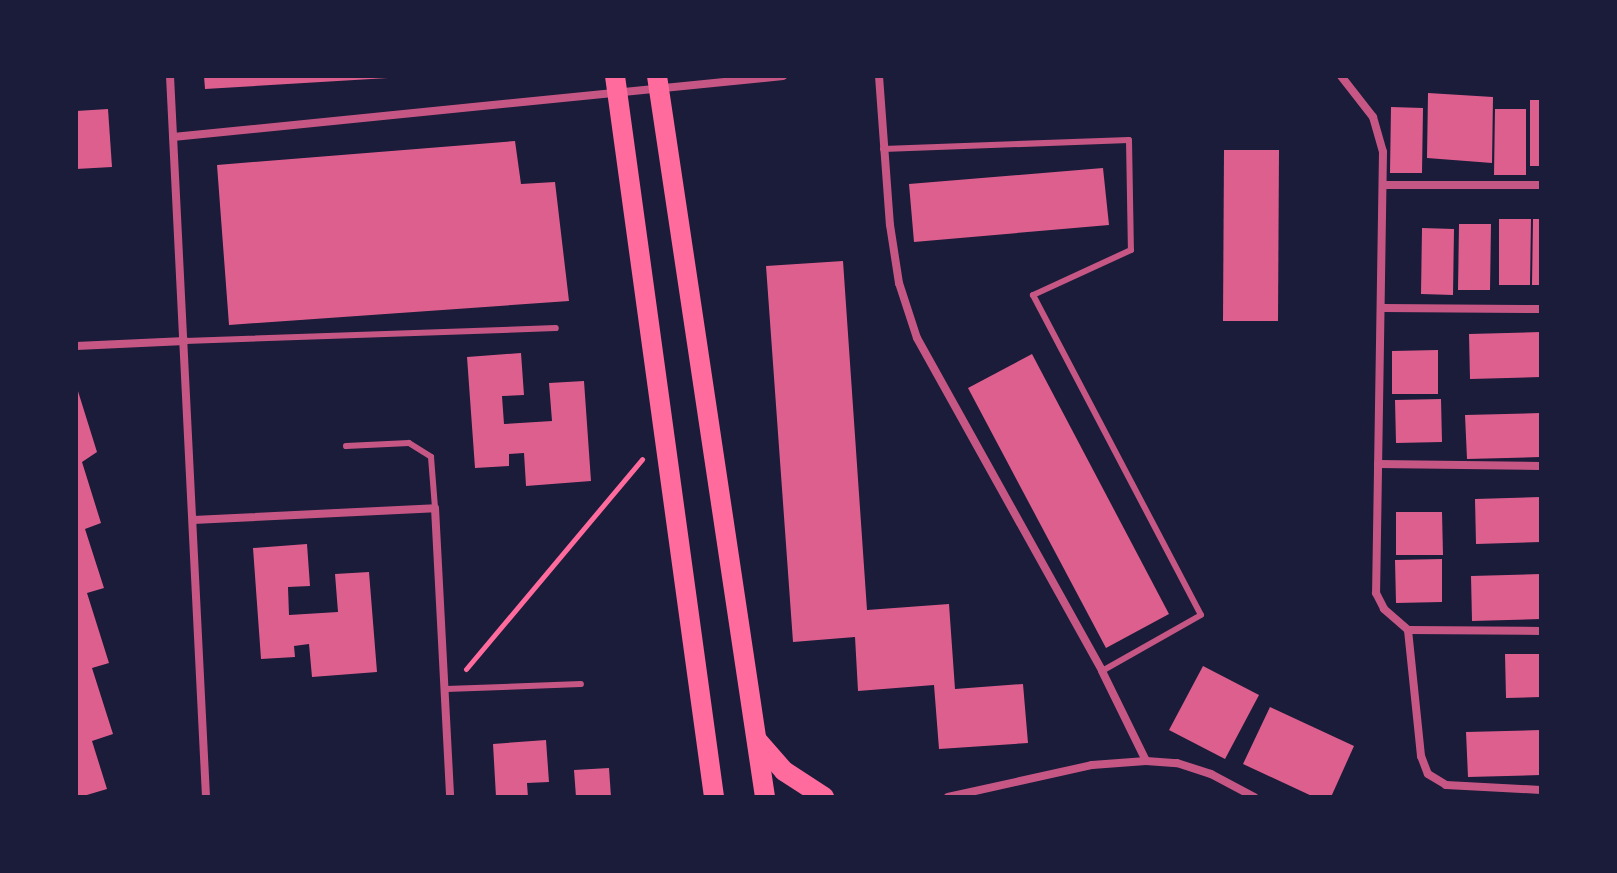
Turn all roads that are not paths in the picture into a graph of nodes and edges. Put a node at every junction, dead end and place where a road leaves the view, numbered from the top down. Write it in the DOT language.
graph roads {
  1 [pos="170,76"];
  2 [pos="783,76"];
  3 [pos="879,76"];
  4 [pos="1341,76"];
  5 [pos="658,83"];
  6 [pos="616,85"];
  7 [pos="173,137"];
  8 [pos="883,149"];
  9 [pos="1384,185"];
  10 [pos="1541,185"];
  11 [pos="1383,308"];
  12 [pos="1541,309"];
  13 [pos="556,328"];
  14 [pos="185,341"];
  15 [pos="76,346"];
  16 [pos="346,446"];
  17 [pos="1378,464"];
  18 [pos="1541,466"];
  19 [pos="435,508"];
  20 [pos="193,520"];
  21 [pos="1408,630"];
  22 [pos="1541,631"];
  23 [pos="1102,671"];
  24 [pos="581,684"];
  25 [pos="446,689"];
  26 [pos="757,740"];
  27 [pos="1146,761"];
  28 [pos="1541,790"];
  29 [pos="206,797"];
  30 [pos="450,797"];
  31 [pos="714,797"];
  32 [pos="765,797"];
  33 [pos="824,797"];
  34 [pos="948,797"];
  35 [pos="1254,797"];
  1 -- 7 [label="street"];
  2 -- 5 [label="street"];
  3 -- 8 [label="street"];
  4 -- 9 [label="street"];
  5 -- 6 [label="street"];
  5 -- 26 [label="main road"];
  6 -- 7 [label="street"];
  6 -- 31 [label="main road"];
  7 -- 14 [label="street"];
  8 -- 23 [label="street"];
  8 -- 23 [label="lane"];
  9 -- 10 [label="street"];
  9 -- 11 [label="street"];
  11 -- 12 [label="street"];
  11 -- 17 [label="street"];
  13 -- 14 [label="lane"];
  14 -- 15 [label="street"];
  14 -- 20 [label="street"];
  16 -- 19 [label="lane"];
  17 -- 18 [label="street"];
  17 -- 21 [label="street"];
  19 -- 20 [label="street"];
  19 -- 25 [label="street"];
  20 -- 29 [label="street"];
  21 -- 22 [label="street"];
  21 -- 28 [label="street"];
  23 -- 27 [label="street"];
  24 -- 25 [label="lane"];
  25 -- 30 [label="street"];
  26 -- 32 [label="main road"];
  26 -- 33 [label="main road"];
  27 -- 34 [label="street"];
  27 -- 35 [label="street"];
}
